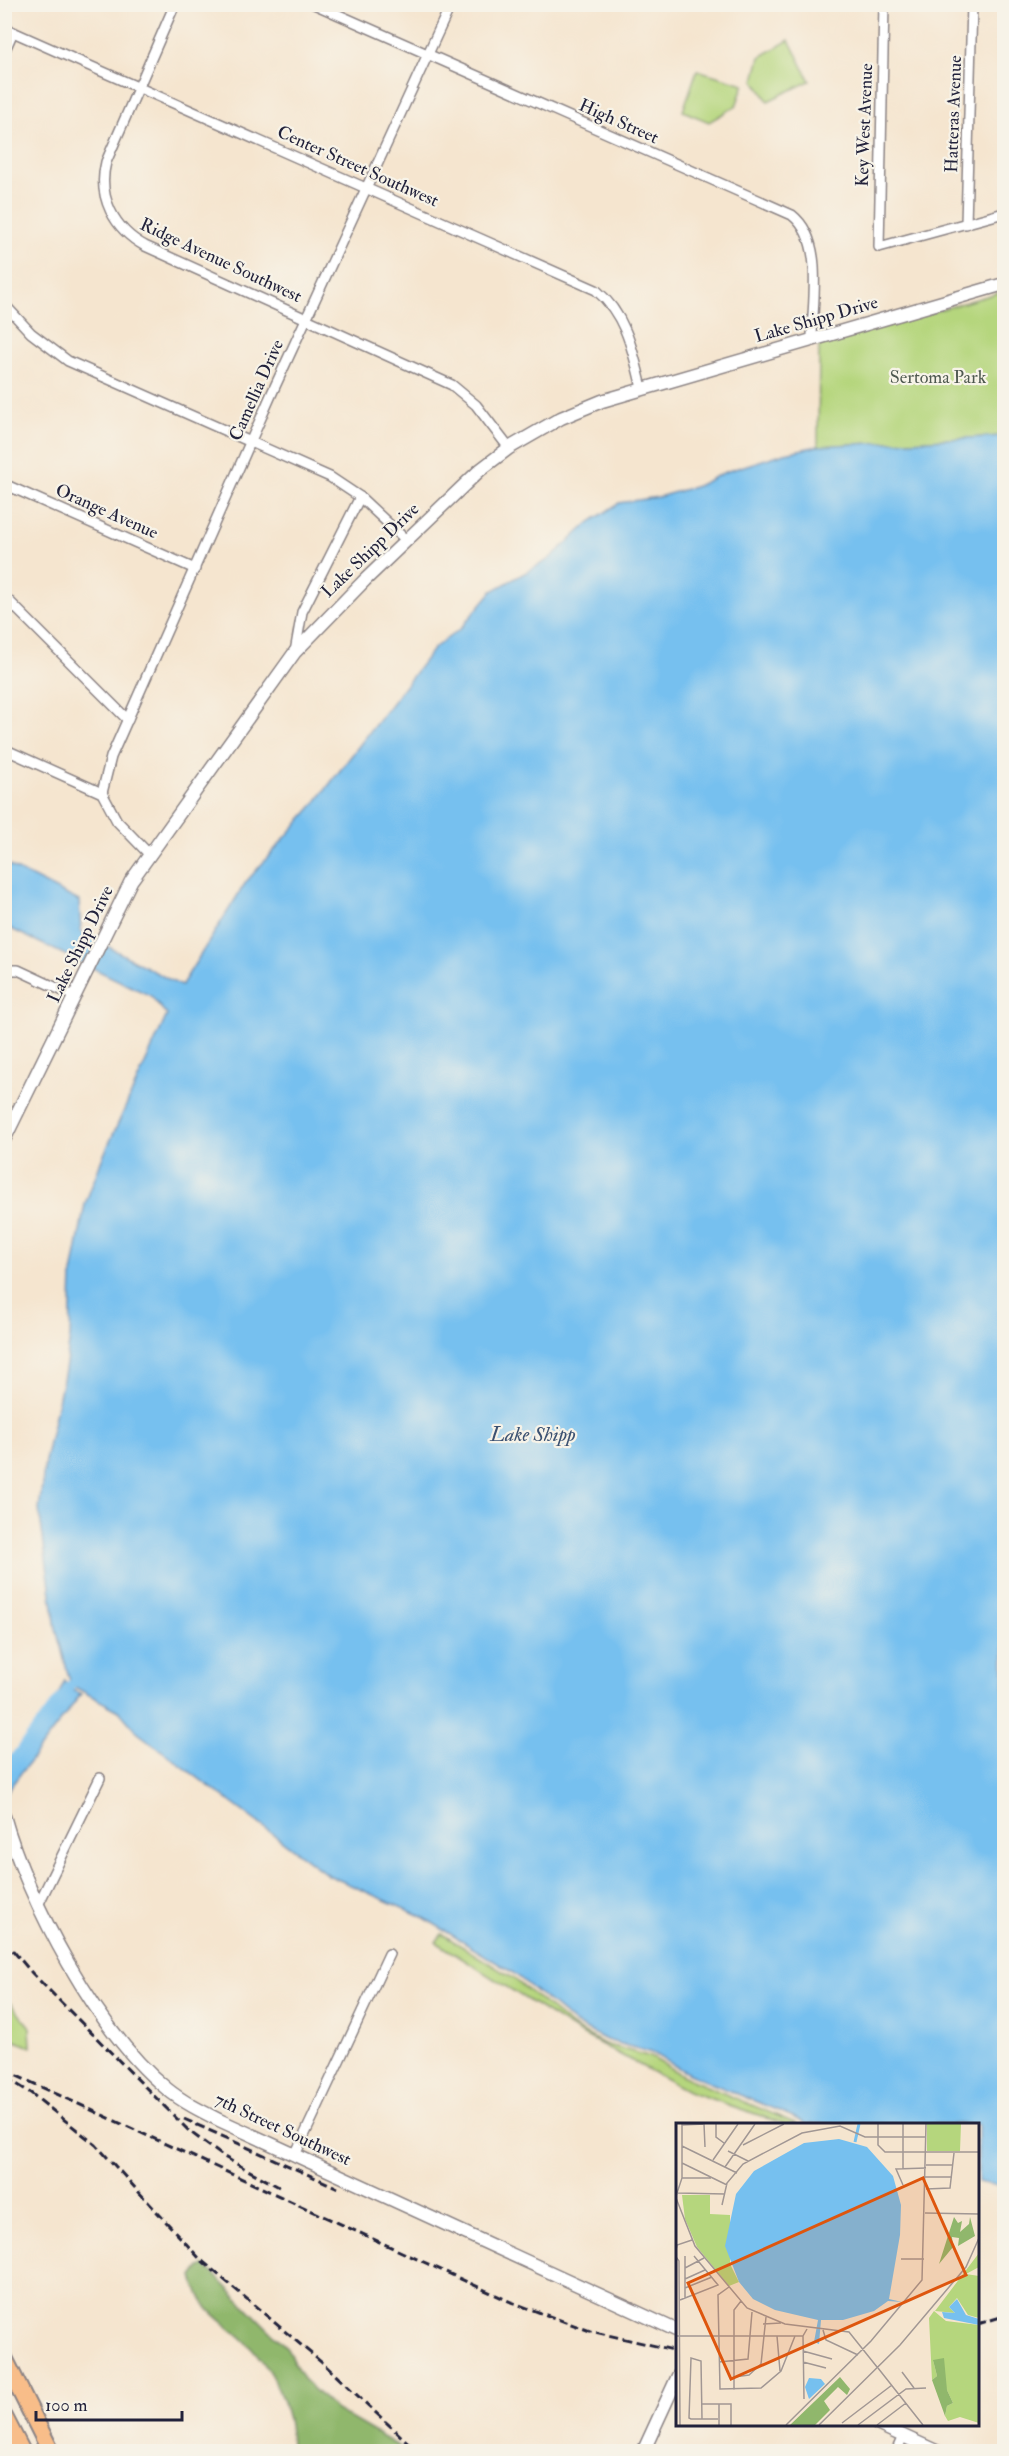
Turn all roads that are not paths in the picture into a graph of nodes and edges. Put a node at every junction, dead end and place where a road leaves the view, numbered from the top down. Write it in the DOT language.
graph roads {
  1 [pos="175,4"];
  2 [pos="314,4"];
  3 [pos="451,4"];
  4 [pos="884,4"];
  5 [pos="972,4"];
  6 [pos="9,30"];
  7 [pos="4,52"];
  8 [pos="429,56"];
  9 [pos="138,87"];
  10 [pos="367,188"];
  11 [pos="1005,213"];
  12 [pos="966,224"];
  13 [pos="1005,284"];
  14 [pos="4,304"];
  15 [pos="306,319"];
  16 [pos="812,339"];
  17 [pos="642,388"];
  18 [pos="251,443"];
  19 [pos="509,448"];
  20 [pos="4,484"];
  21 [pos="360,497"];
  22 [pos="406,540"];
  23 [pos="195,569"];
  24 [pos="4,596"];
  25 [pos="295,652"];
  26 [pos="128,720"];
  27 [pos="4,749"];
  28 [pos="102,793"];
  29 [pos="148,854"];
  30 [pos="4,970"];
  31 [pos="77,991"];
  32 [pos="4,1140"];
  33 [pos="100,1778"];
  34 [pos="5,1819"];
  35 [pos="39,1903"];
  36 [pos="389,1954"];
  37 [pos="295,2155"];
  38 [pos="676,2330"];
  39 [pos="4,2358"];
  40 [pos="676,2379"];
  41 [pos="4,2417"];
  42 [pos="881,2426"];
  43 [pos="903,2436"];
  44 [pos="22,2451"];
  45 [pos="51,2451"];
  46 [pos="643,2451"];
  47 [pos="896,2451"];
  48 [pos="938,2451"];
  1 -- 9 [label="street, Ridge Avenue Southwest"];
  2 -- 8 [label="street, High Street"];
  3 -- 8 [label="street, Camellia Drive"];
  4 -- 12 [label="street, Key West Avenue"];
  5 -- 12 [label="street, Hatteras Avenue"];
  6 -- 7 [label="street"];
  6 -- 9 [label="street, Center Street Southwest"];
  8 -- 10 [label="street, Camellia Drive"];
  8 -- 16 [label="street, High Street"];
  9 -- 10 [label="street, Center Street Southwest"];
  9 -- 15 [label="street, Ridge Avenue Southwest"];
  10 -- 15 [label="street, Camellia Drive"];
  10 -- 17 [label="street, Center Street Southwest"];
  11 -- 12 [label="street"];
  13 -- 16 [label="street, Lake Shipp Drive"];
  14 -- 18 [label="street"];
  15 -- 18 [label="street, Camellia Drive"];
  15 -- 19 [label="street, Ridge Avenue Southwest"];
  16 -- 17 [label="street, Lake Shipp Drive"];
  17 -- 19 [label="street, Lake Shipp Drive"];
  18 -- 21 [label="street"];
  18 -- 23 [label="street, Camellia Drive"];
  19 -- 22 [label="street, Lake Shipp Drive"];
  20 -- 23 [label="street, Orange Avenue"];
  21 -- 22 [label="street"];
  21 -- 25 [label="street"];
  22 -- 25 [label="street, Lake Shipp Drive"];
  23 -- 26 [label="street, Camellia Drive"];
  24 -- 26 [label="street"];
  25 -- 29 [label="street, Lake Shipp Drive"];
  26 -- 28 [label="street, Camellia Drive"];
  27 -- 28 [label="street"];
  28 -- 29 [label="street"];
  29 -- 31 [label="street, Lake Shipp Drive"];
  30 -- 31 [label="street"];
  31 -- 32 [label="street, Lake Shipp Drive"];
  33 -- 35 [label="street"];
  34 -- 35 [label="street, 7th Street Southwest"];
  35 -- 37 [label="street, 7th Street Southwest"];
  36 -- 37 [label="street"];
  37 -- 38 [label="street, 7th Street Southwest"];
  39 -- 45 [label="highway"];
  40 -- 46 [label="street"];
  41 -- 44 [label="highway"];
  42 -- 43 [label="street"];
  43 -- 47 [label="street"];
  43 -- 48 [label="street"];
}
